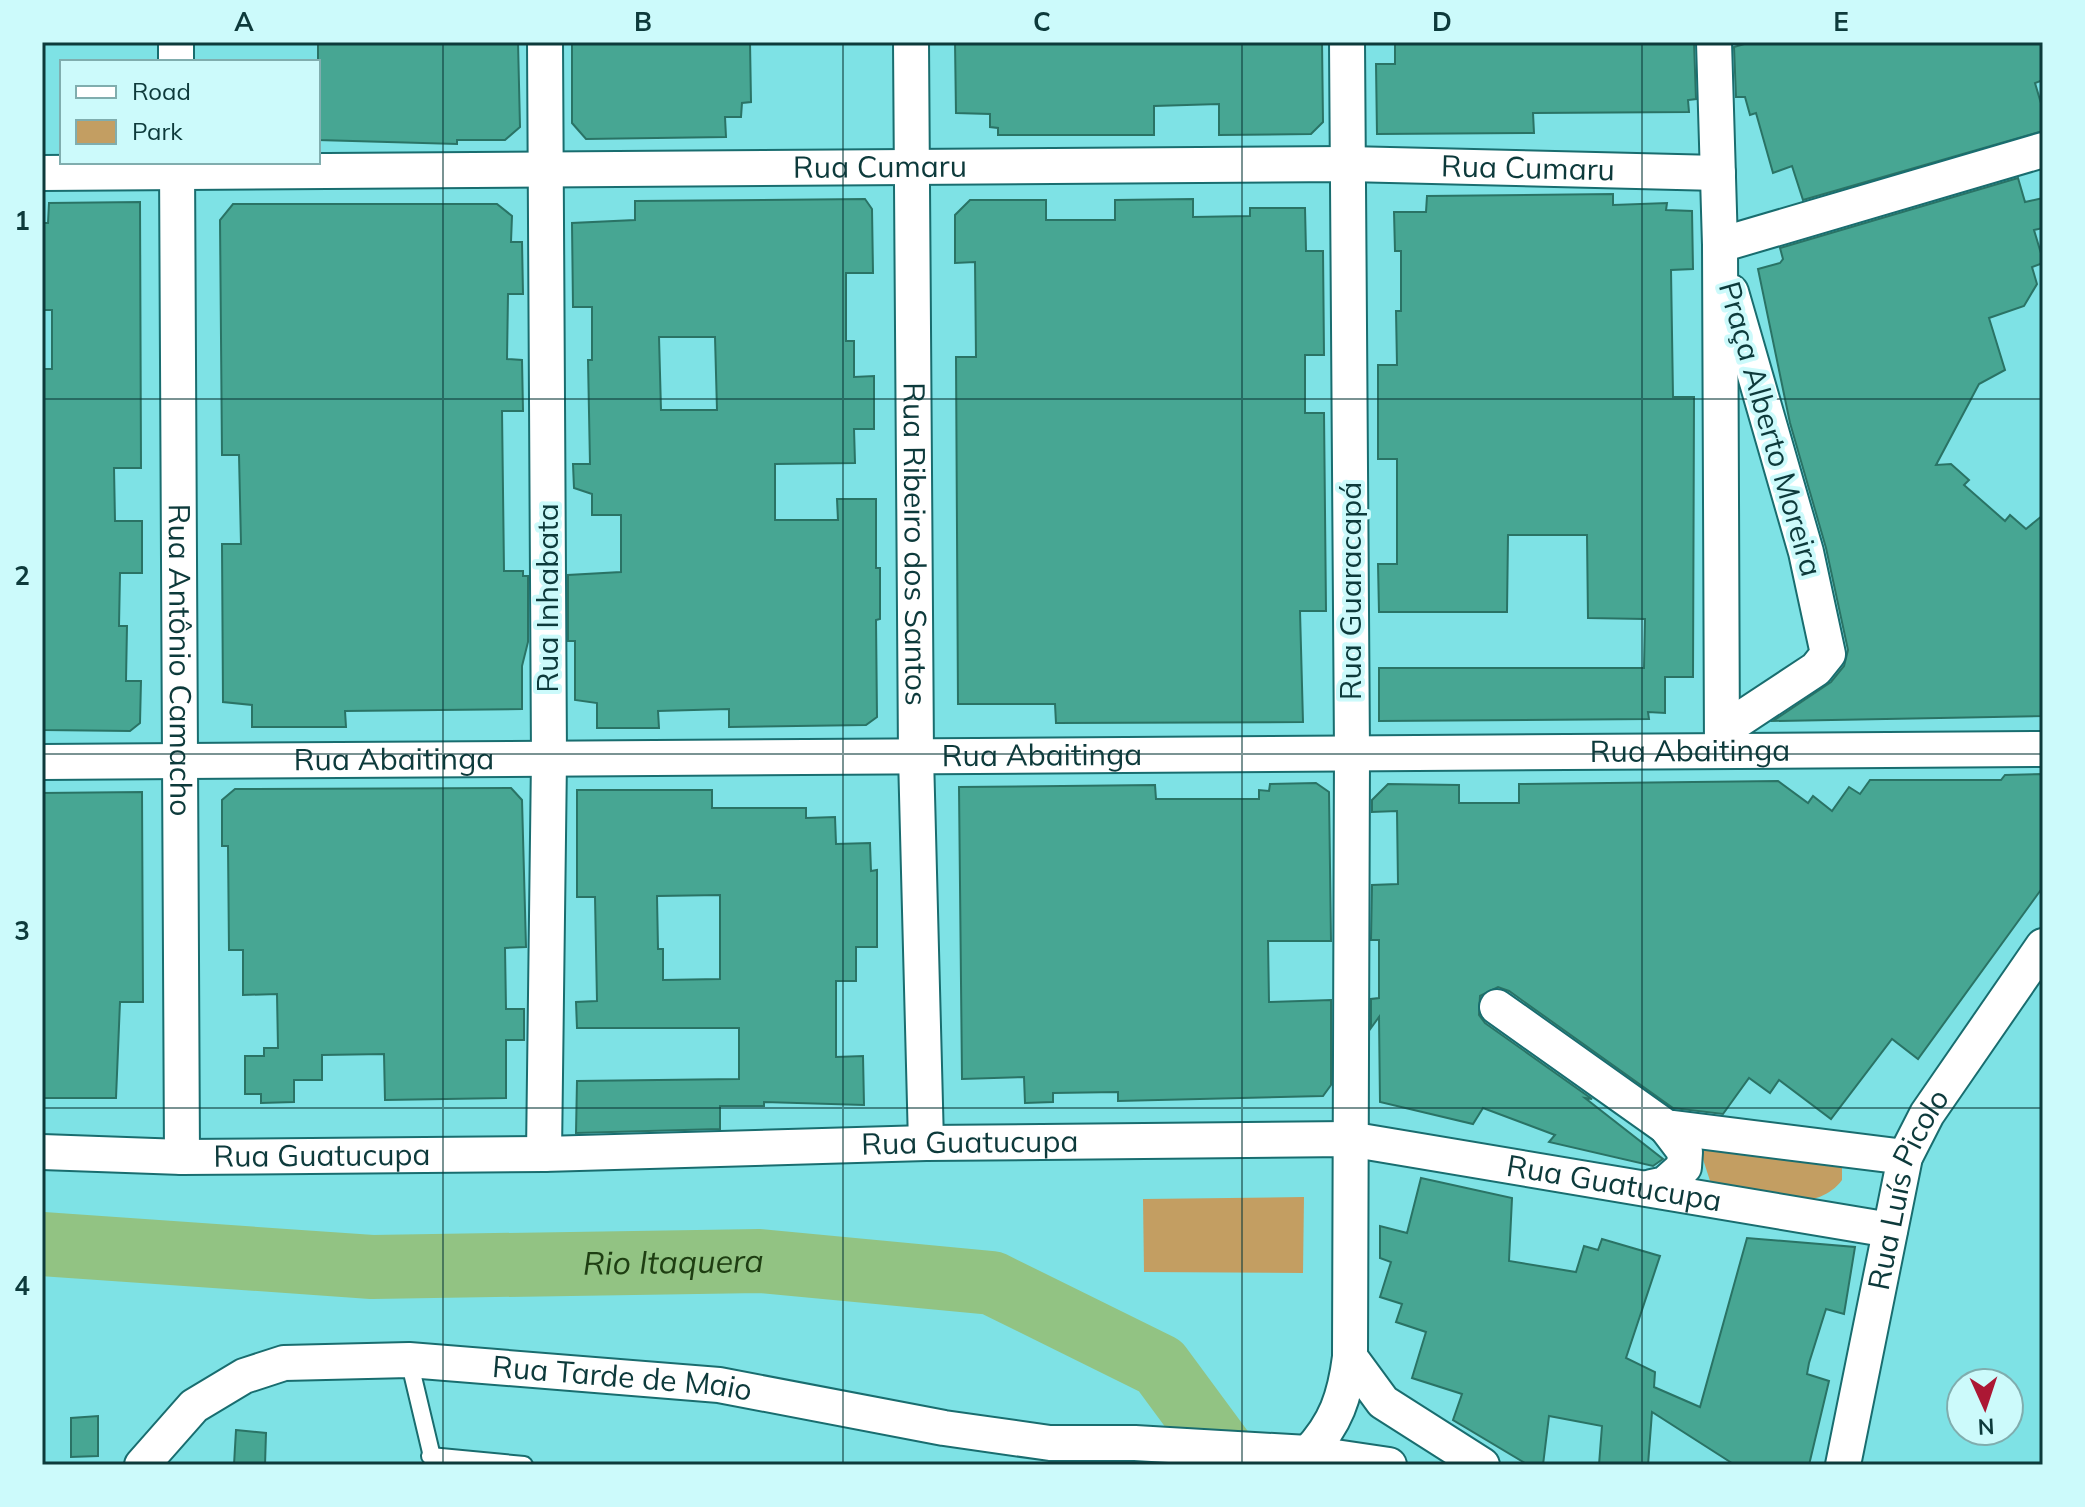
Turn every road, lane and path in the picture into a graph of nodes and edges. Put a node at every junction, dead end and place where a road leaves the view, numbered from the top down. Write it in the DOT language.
graph roads {
  1 [pos="545,42"];
  2 [pos="911,42"];
  3 [pos="1347,42"];
  4 [pos="1714,42"];
  5 [pos="2043,150"];
  6 [pos="1348,164"];
  7 [pos="911,166"];
  8 [pos="177,167"];
  9 [pos="546,169"];
  10 [pos="42,173"];
  11 [pos="1718,173"];
  12 [pos="1720,251"];
  13 [pos="1722,741"];
  14 [pos="2043,749"];
  15 [pos="1352,752"];
  16 [pos="916,756"];
  17 [pos="549,758"];
  18 [pos="179,760"];
  19 [pos="42,762"];
  20 [pos="2043,946"];
  21 [pos="1497,1007"];
  22 [pos="1666,1127"];
  23 [pos="1349,1139"];
  24 [pos="926,1143"];
  25 [pos="42,1152"];
  26 [pos="544,1154"];
  27 [pos="182,1157"];
  28 [pos="1905,1157"];
  29 [pos="1651,1187"];
  30 [pos="1890,1230"];
  31 [pos="1350,1357"];
  32 [pos="409,1360"];
  33 [pos="1295,1453"];
  34 [pos="1050,1454"];
  35 [pos="432,1460"];
  36 [pos="142,1465"];
  37 [pos="524,1465"];
  38 [pos="1389,1465"];
  39 [pos="1482,1465"];
  40 [pos="1843,1465"];
  1 -- 9 [label="street, Rua Inhabata"];
  2 -- 7 [label="street, Rua Ribeiro dos Santos"];
  3 -- 6 [label="street, Rua Guaracapá"];
  4 -- 11 [label="street"];
  5 -- 12 [label="street"];
  6 -- 7 [label="street, Rua Cumaru"];
  6 -- 11 [label="street, Rua Cumaru"];
  6 -- 15 [label="street, Rua Guaracapá"];
  7 -- 9 [label="street, Rua Cumaru"];
  7 -- 16 [label="street, Rua Ribeiro dos Santos"];
  8 -- 9 [label="street, Rua Cumaru"];
  8 -- 10 [label="street, Rua Cumaru"];
  8 -- 18 [label="street, Rua Antônio Camacho"];
  9 -- 17 [label="street, Rua Inhabata"];
  11 -- 12 [label="street"];
  12 -- 13 [label="street, Praça Alberto Moreira"];
  12 -- 13 [label="street, Praça Alberto Moreira"];
  13 -- 14 [label="street, Rua Abaitinga"];
  13 -- 15 [label="street, Rua Abaitinga"];
  15 -- 16 [label="street, Rua Abaitinga"];
  15 -- 23 [label="street, Rua Guaracapá"];
  16 -- 17 [label="street, Rua Abaitinga"];
  16 -- 24 [label="street, Rua Ribeiro dos Santos"];
  17 -- 18 [label="street, Rua Abaitinga"];
  17 -- 26 [label="street, Rua Inhabata"];
  18 -- 19 [label="street, Rua Abaitinga"];
  18 -- 27 [label="street, Rua Antônio Camacho"];
  20 -- 28 [label="street, Rua Luís Picolo"];
  21 -- 22 [label="street"];
  22 -- 28 [label="street"];
  22 -- 29 [label="street"];
  23 -- 24 [label="street, Rua Guatucupa"];
  23 -- 29 [label="street, Rua Guatucupa"];
  23 -- 31 [label="street, Rua Guaracapá"];
  24 -- 26 [label="street, Rua Guatucupa"];
  25 -- 27 [label="street, Rua Guatucupa"];
  26 -- 27 [label="street, Rua Guatucupa"];
  28 -- 30 [label="street, Rua Luís Picolo"];
  29 -- 30 [label="street, Rua Guatucupa"];
  30 -- 40 [label="street, Rua Luís Picolo"];
  31 -- 33 [label="street, Rua Guaracapá"];
  31 -- 39 [label="street"];
  32 -- 34 [label="street, Rua Tarde de Maio"];
  32 -- 35 [label="lane"];
  32 -- 36 [label="street, Rua Tarde de Maio"];
  33 -- 34 [label="street, Rua Tarde de Maio"];
  33 -- 38 [label="street, Rua Tarde de Maio"];
  35 -- 37 [label="lane"];
}
